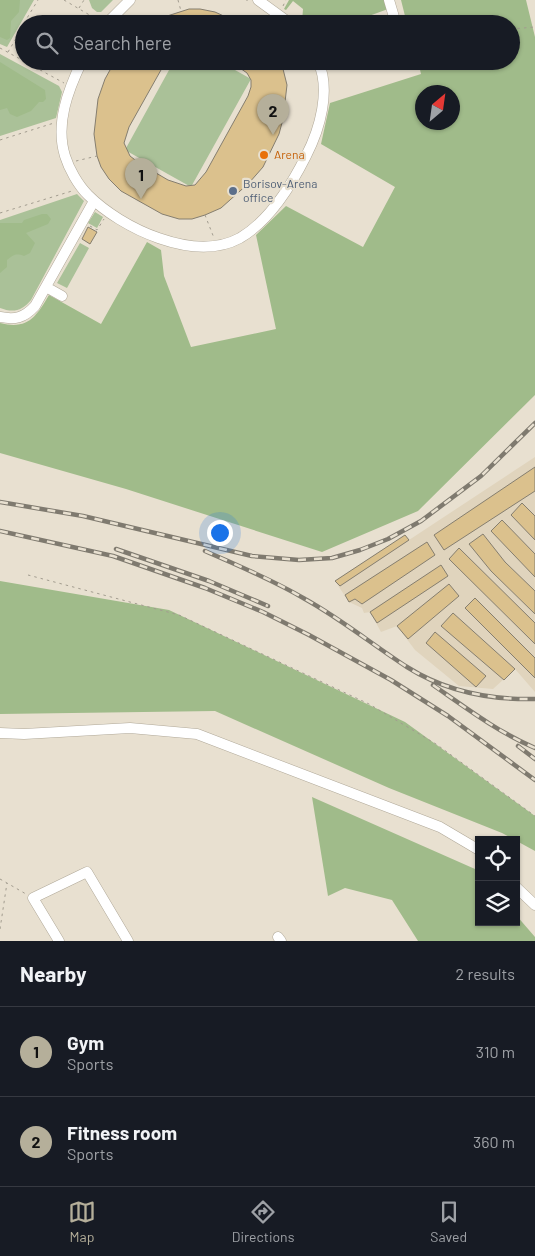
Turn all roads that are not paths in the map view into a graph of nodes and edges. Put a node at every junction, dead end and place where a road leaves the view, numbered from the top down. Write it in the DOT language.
graph roads {
  1 [pos="130,0"];
  2 [pos="251,0"];
  3 [pos="389,0"];
  4 [pos="113,15"];
  5 [pos="277,15"];
  6 [pos="393,15"];
  7 [pos="78,70"];
  8 [pos="322,70"];
  9 [pos="94,201"];
  10 [pos="46,287"];
  11 [pos="62,296"];
  12 [pos="0,317"];
  13 [pos="0,733"];
  14 [pos="475,848"];
  15 [pos="520,891"];
  16 [pos="535,905"];
  17 [pos="59,941"];
  18 [pos="128,941"];
  1 -- 4 [label="street"];
  2 -- 5 [label="street"];
  3 -- 6 [label="street"];
  7 -- 9 [label="street"];
  8 -- 9 [label="street"];
  9 -- 10 [label="street"];
  10 -- 11 [label="street"];
  10 -- 12 [label="street"];
  13 -- 14 [label="street"];
  15 -- 16 [label="street"];
  17 -- 18 [label="street"];
}
